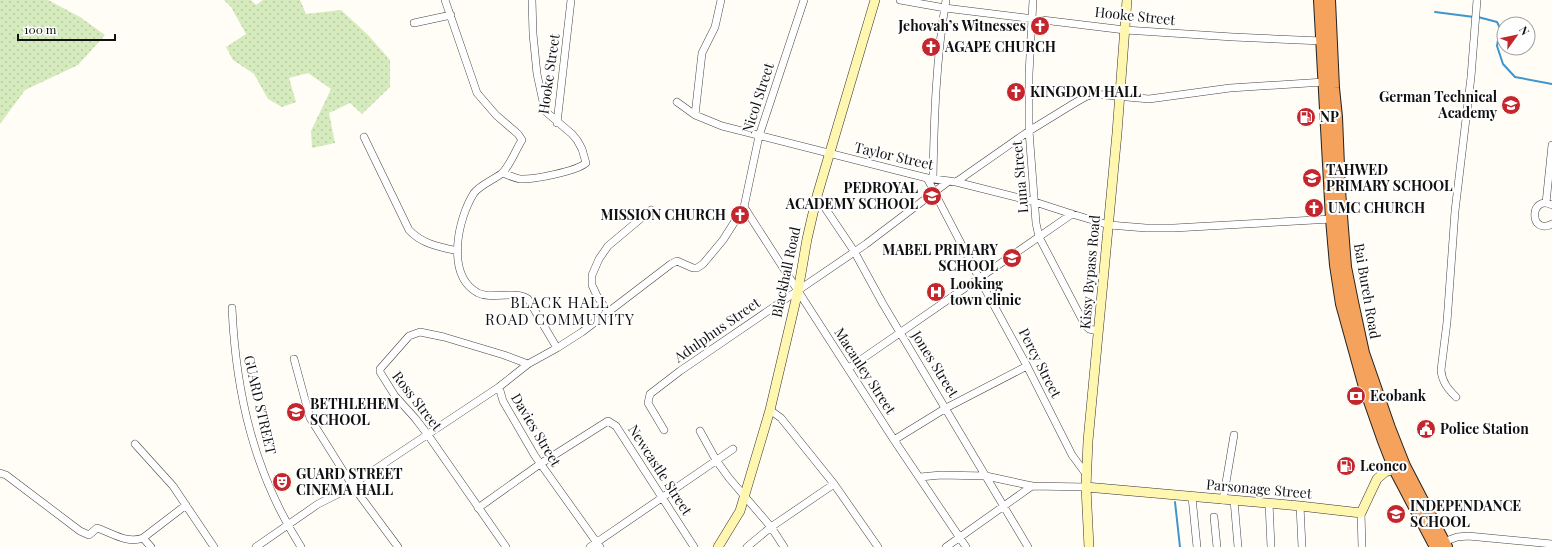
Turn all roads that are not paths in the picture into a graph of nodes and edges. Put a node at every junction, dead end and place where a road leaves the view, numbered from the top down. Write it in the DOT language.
graph roads {
  1 [pos="446,0"];
  2 [pos="532,0"];
  3 [pos="571,0"];
  4 [pos="804,0"];
  5 [pos="875,0"];
  6 [pos="900,0"];
  7 [pos="946,0"];
  8 [pos="1033,0"];
  9 [pos="1127,0"];
  10 [pos="1320,0"];
  11 [pos="1329,0"];
  12 [pos="1477,0"];
  13 [pos="720,4"];
  14 [pos="945,8"];
  15 [pos="452,14"];
  16 [pos="1033,18"];
  17 [pos="414,23"];
  18 [pos="1125,30"];
  19 [pos="1322,41"];
  20 [pos="1324,82"];
  21 [pos="1120,97"];
  22 [pos="677,102"];
  23 [pos="695,115"];
  24 [pos="557,123"];
  25 [pos="1029,131"];
  26 [pos="759,136"];
  27 [pos="364,137"];
  28 [pos="1552,145"];
  29 [pos="829,154"];
  30 [pos="503,173"];
  31 [pos="930,178"];
  32 [pos="953,182"];
  33 [pos="935,192"];
  34 [pos="817,196"];
  35 [pos="1035,202"];
  36 [pos="1549,204"];
  37 [pos="744,207"];
  38 [pos="651,210"];
  39 [pos="1072,214"];
  40 [pos="1332,219"];
  41 [pos="1552,224"];
  42 [pos="1109,225"];
  43 [pos="1039,237"];
  44 [pos="854,251"];
  45 [pos="458,252"];
  46 [pos="979,278"];
  47 [pos="798,290"];
  48 [pos="232,308"];
  49 [pos="608,312"];
  50 [pos="1098,331"];
  51 [pos="900,333"];
  52 [pos="557,348"];
  53 [pos="294,359"];
  54 [pos="528,364"];
  55 [pos="1027,366"];
  56 [pos="849,368"];
  57 [pos="499,387"];
  58 [pos="1456,397"];
  59 [pos="946,408"];
  60 [pos="770,410"];
  61 [pos="664,430"];
  62 [pos="700,431"];
  63 [pos="428,435"];
  64 [pos="1234,435"];
  65 [pos="894,440"];
  66 [pos="135,444"];
  67 [pos="733,449"];
  68 [pos="716,460"];
  69 [pos="540,464"];
  70 [pos="1399,467"];
  71 [pos="0,473"];
  72 [pos="1086,474"];
  73 [pos="986,476"];
  74 [pos="920,477"];
  75 [pos="834,484"];
  76 [pos="352,485"];
  77 [pos="1032,486"];
  78 [pos="1086,487"];
  79 [pos="745,496"];
  80 [pos="661,497"];
  81 [pos="1192,497"];
  82 [pos="1223,500"];
  83 [pos="1234,500"];
  84 [pos="1269,503"];
  85 [pos="186,505"];
  86 [pos="1005,506"];
  87 [pos="1300,506"];
  88 [pos="478,508"];
  89 [pos="1361,513"];
  90 [pos="1214,517"];
  91 [pos="287,525"];
  92 [pos="771,527"];
  93 [pos="960,537"];
  94 [pos="142,538"];
  95 [pos="1552,544"];
  96 [pos="598,545"];
  97 [pos="1441,545"];
  98 [pos="151,547"];
  99 [pos="214,547"];
  100 [pos="256,547"];
  101 [pos="301,547"];
  102 [pos="398,547"];
  103 [pos="506,547"];
  104 [pos="590,547"];
  105 [pos="694,547"];
  106 [pos="718,547"];
  107 [pos="747,547"];
  108 [pos="784,547"];
  109 [pos="878,547"];
  110 [pos="946,547"];
  111 [pos="966,547"];
  112 [pos="1028,547"];
  113 [pos="1089,547"];
  114 [pos="1197,547"];
  115 [pos="1217,547"];
  116 [pos="1238,547"];
  117 [pos="1271,547"];
  118 [pos="1302,547"];
  119 [pos="1362,547"];
  1 -- 15 [label="street"];
  2 -- 24 [label="street, Hooke Street"];
  3 -- 24 [label="street, Hooke Street"];
  4 -- 26 [label="street, Nicol Street"];
  5 -- 29 [label="main road, Blackhall Road"];
  6 -- 14 [label="street, Hooke Street"];
  7 -- 14 [label="street"];
  8 -- 16 [label="street, Luna Street"];
  9 -- 18 [label="main road, Kissy Bypass Road"];
  10 -- 19 [label="highway"];
  11 -- 70 [label="highway, Bai Bureh Road"];
  12 -- 58 [label="street"];
  13 -- 23 [label="street"];
  14 -- 16 [label="street, Hooke Street"];
  14 -- 31 [label="street"];
  15 -- 17 [label="street"];
  15 -- 30 [label="street"];
  16 -- 18 [label="street, Hooke Street"];
  16 -- 25 [label="street, Luna Street"];
  18 -- 19 [label="street, Hooke Street"];
  18 -- 21 [label="main road, Kissy Bypass Road"];
  19 -- 20 [label="highway"];
  20 -- 21 [label="street, Adulphus Street"];
  20 -- 40 [label="highway"];
  21 -- 25 [label="street, Adulphus Street"];
  21 -- 42 [label="main road, Kissy Bypass Road"];
  22 -- 23 [label="street, Taylor Street"];
  23 -- 26 [label="street, Taylor Street"];
  24 -- 30 [label="street"];
  25 -- 32 [label="street, Adulphus Street"];
  25 -- 35 [label="street, Luna Street"];
  26 -- 29 [label="street, Taylor Street"];
  26 -- 37 [label="street, Nicol Street"];
  27 -- 45 [label="street"];
  28 -- 36 [label="street"];
  29 -- 31 [label="street, Taylor Street"];
  29 -- 34 [label="main road, Blackhall Road"];
  30 -- 45 [label="street"];
  31 -- 32 [label="street, Taylor Street"];
  31 -- 33 [label="street, Percy Street"];
  32 -- 33 [label="street, Adulphus Street"];
  32 -- 35 [label="street, Taylor Street"];
  33 -- 44 [label="street, Adulphus Street"];
  33 -- 46 [label="street, Percy Street"];
  34 -- 44 [label="street, Jones Street"];
  34 -- 47 [label="main road, Blackhall Road"];
  35 -- 39 [label="street, Taylor Street"];
  35 -- 43 [label="street, Luna Street"];
  36 -- 41 [label="street"];
  37 -- 47 [label="street, Macauley Street"];
  37 -- 49 [label="street, Davies Street"];
  38 -- 49 [label="street"];
  39 -- 42 [label="street, Taylor Street"];
  39 -- 43 [label="street"];
  40 -- 42 [label="street, Taylor Street"];
  40 -- 70 [label="highway"];
  42 -- 50 [label="main road, Kissy Bypass Road"];
  43 -- 46 [label="street"];
  43 -- 50 [label="street, Luna Street"];
  44 -- 47 [label="street, Adulphus Street"];
  44 -- 51 [label="street, Jones Street"];
  45 -- 52 [label="street"];
  46 -- 51 [label="street"];
  46 -- 55 [label="street, Percy Street"];
  47 -- 56 [label="street, Macauley Street"];
  47 -- 60 [label="main road, Blackhall Road"];
  47 -- 61 [label="street, Adulphus Street"];
  48 -- 91 [label="street, GUARD STREET"];
  49 -- 52 [label="street, Davies Street"];
  50 -- 72 [label="main road, Kissy Bypass Road"];
  51 -- 56 [label="street"];
  51 -- 59 [label="street, Jones Street"];
  52 -- 54 [label="street, Davies Street"];
  53 -- 76 [label="street"];
  54 -- 57 [label="street, Davies Street"];
  54 -- 63 [label="street, Ross Street"];
  55 -- 59 [label="street"];
  55 -- 72 [label="street, Percy Street"];
  56 -- 65 [label="street, Macauley Street"];
  57 -- 63 [label="street"];
  57 -- 69 [label="street, Davies Street"];
  59 -- 65 [label="street"];
  59 -- 73 [label="street, Jones Street"];
  60 -- 75 [label="street"];
  60 -- 79 [label="main road, Blackhall Road"];
  62 -- 68 [label="street"];
  63 -- 76 [label="street"];
  63 -- 88 [label="street, Ross Street"];
  64 -- 82 [label="street"];
  65 -- 74 [label="street, Macauley Street"];
  66 -- 85 [label="street"];
  67 -- 68 [label="street"];
  68 -- 79 [label="street"];
  68 -- 80 [label="street"];
  69 -- 80 [label="street, Newcastle Street"];
  69 -- 88 [label="street, Newcastle Street"];
  69 -- 96 [label="street, Davies Street"];
  70 -- 89 [label="main road"];
  70 -- 97 [label="highway, Bai Bureh Road"];
  71 -- 94 [label="street"];
  72 -- 78 [label="main road, Kissy Bypass Road"];
  73 -- 74 [label="street"];
  73 -- 77 [label="street"];
  73 -- 86 [label="street, Jones Street"];
  74 -- 93 [label="street, Macauley Street"];
  75 -- 92 [label="street"];
  75 -- 109 [label="street"];
  76 -- 91 [label="street"];
  76 -- 102 [label="street"];
  77 -- 78 [label="street"];
  77 -- 86 [label="street"];
  78 -- 81 [label="main road, Parsonage Street"];
  78 -- 113 [label="main road, Kissy Bypass Road"];
  79 -- 92 [label="street"];
  79 -- 106 [label="main road, Blackhall Road"];
  80 -- 96 [label="street"];
  80 -- 105 [label="street, Newcastle Street"];
  81 -- 82 [label="main road, Parsonage Street"];
  81 -- 114 [label="street"];
  82 -- 83 [label="main road, Parsonage Street"];
  83 -- 84 [label="main road, Parsonage Street"];
  83 -- 116 [label="street"];
  84 -- 87 [label="main road, Parsonage Street"];
  84 -- 117 [label="street"];
  85 -- 94 [label="street"];
  85 -- 99 [label="street"];
  86 -- 93 [label="street"];
  86 -- 112 [label="street, Jones Street"];
  87 -- 89 [label="main road, Parsonage Street"];
  87 -- 118 [label="street"];
  88 -- 103 [label="street, Ross Street"];
  89 -- 119 [label="street"];
  90 -- 115 [label="street"];
  91 -- 100 [label="street"];
  91 -- 101 [label="street, GUARD STREET"];
  92 -- 107 [label="street"];
  92 -- 108 [label="street"];
  93 -- 110 [label="street"];
  93 -- 111 [label="street, Macauley Street"];
  94 -- 98 [label="street"];
  95 -- 97 [label="street"];
  96 -- 104 [label="street"];
}
